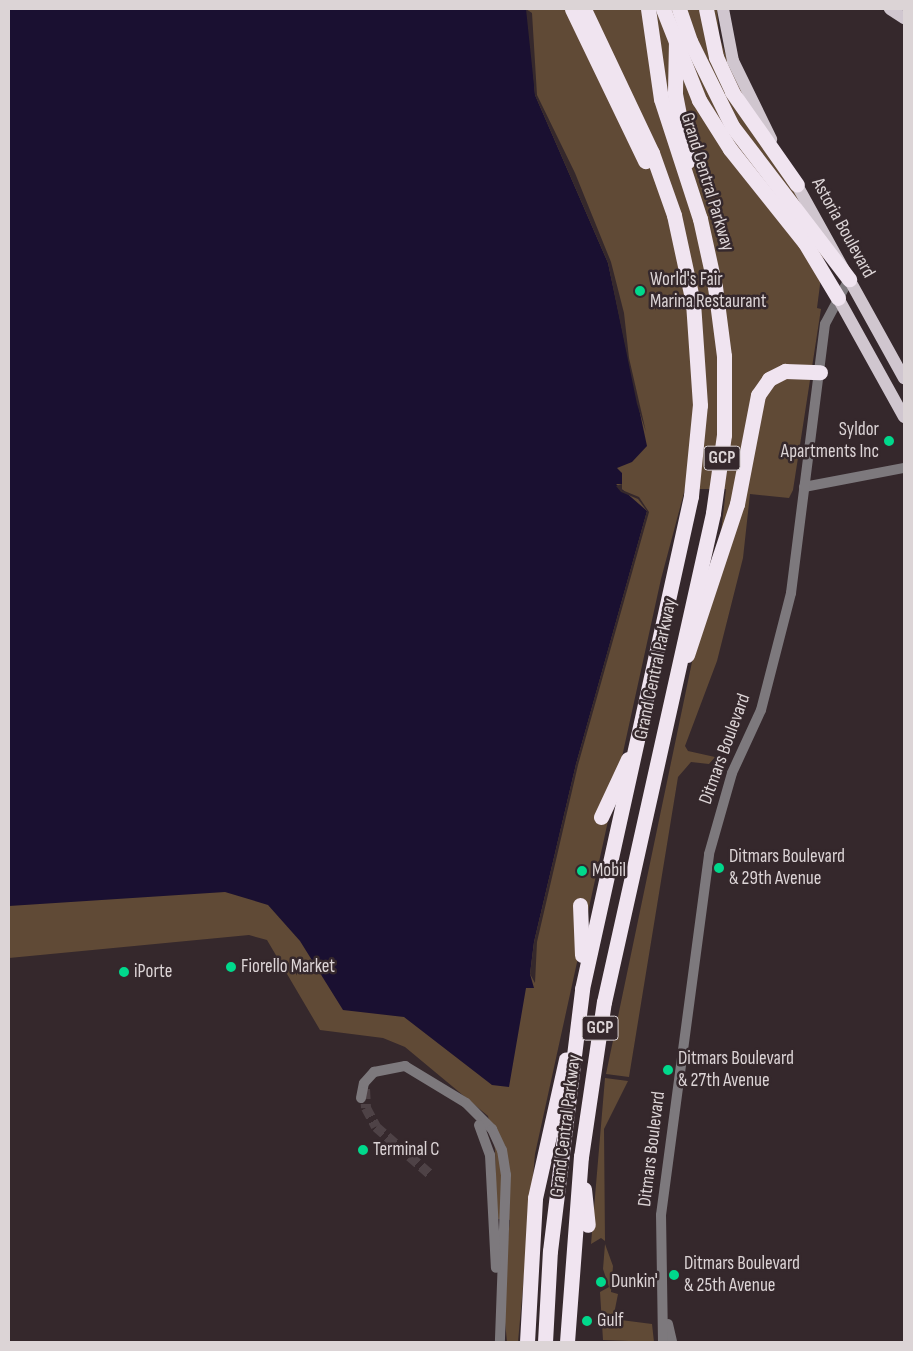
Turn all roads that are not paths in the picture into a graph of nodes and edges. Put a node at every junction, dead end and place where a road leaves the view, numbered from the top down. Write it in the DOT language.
graph roads {
  1 [pos="566,9"];
  2 [pos="572,9"];
  3 [pos="584,9"];
  4 [pos="648,9"];
  5 [pos="663,9"];
  6 [pos="680,9"];
  7 [pos="706,9"];
  8 [pos="723,9"];
  9 [pos="890,9"];
  10 [pos="904,18"];
  11 [pos="602,75"];
  12 [pos="798,184"];
  13 [pos="700,219"];
  14 [pos="849,279"];
  15 [pos="838,298"];
  16 [pos="696,327"];
  17 [pos="820,372"];
  18 [pos="904,378"];
  19 [pos="904,417"];
  20 [pos="904,468"];
  21 [pos="804,487"];
  22 [pos="672,694"];
  23 [pos="635,747"];
  24 [pos="601,817"];
  25 [pos="580,905"];
  26 [pos="582,988"];
  27 [pos="579,1016"];
  28 [pos="361,1098"];
  29 [pos="480,1125"];
  30 [pos="581,1157"];
  31 [pos="588,1225"];
  32 [pos="499,1294"];
  33 [pos="663,1298"];
  34 [pos="525,1310"];
  35 [pos="500,1342"];
  36 [pos="515,1342"];
  37 [pos="527,1342"];
  38 [pos="545,1342"];
  39 [pos="567,1342"];
  40 [pos="663,1342"];
  41 [pos="672,1342"];
  1 -- 11 [label="highway"];
  2 -- 11 [label="highway, Grand Central Parkway / GCP"];
  3 -- 16 [label="highway, Grand Central Parkway / GCP"];
  4 -- 13 [label="highway, Grand Central Parkway / GCP"];
  5 -- 15 [label="highway, bridge"];
  6 -- 13 [label="highway"];
  6 -- 14 [label="highway, bridge"];
  7 -- 12 [label="highway"];
  8 -- 12 [label="main road, Astoria Boulevard"];
  9 -- 10 [label="main road"];
  11 -- 16 [label="highway, Grand Central Parkway / GCP"];
  12 -- 14 [label="main road, Astoria Boulevard"];
  13 -- 22 [label="highway, Grand Central Parkway / GCP"];
  14 -- 15 [label="street, Ditmars Boulevard"];
  14 -- 18 [label="main road, Astoria Boulevard"];
  15 -- 17 [label="street, Ditmars Boulevard"];
  15 -- 19 [label="main road, Astoria Boulevard"];
  16 -- 23 [label="highway, Grand Central Parkway / GCP"];
  17 -- 21 [label="street, Ditmars Boulevard"];
  17 -- 22 [label="highway"];
  20 -- 21 [label="street"];
  21 -- 33 [label="street, Ditmars Boulevard"];
  22 -- 30 [label="highway, Grand Central Parkway / GCP"];
  23 -- 24 [label="highway"];
  23 -- 26 [label="highway, Grand Central Parkway / GCP"];
  25 -- 26 [label="highway"];
  26 -- 27 [label="highway, Grand Central Parkway / GCP"];
  27 -- 34 [label="highway"];
  27 -- 38 [label="highway, Grand Central Parkway / GCP"];
  28 -- 32 [label="street"];
  29 -- 32 [label="street"];
  30 -- 31 [label="highway"];
  30 -- 39 [label="highway, Grand Central Parkway / GCP"];
  32 -- 35 [label="street"];
  33 -- 40 [label="street, Ditmars Boulevard"];
  33 -- 41 [label="street, Ditmars Boulevard"];
  34 -- 36 [label="highway"];
  34 -- 37 [label="highway"];
}
